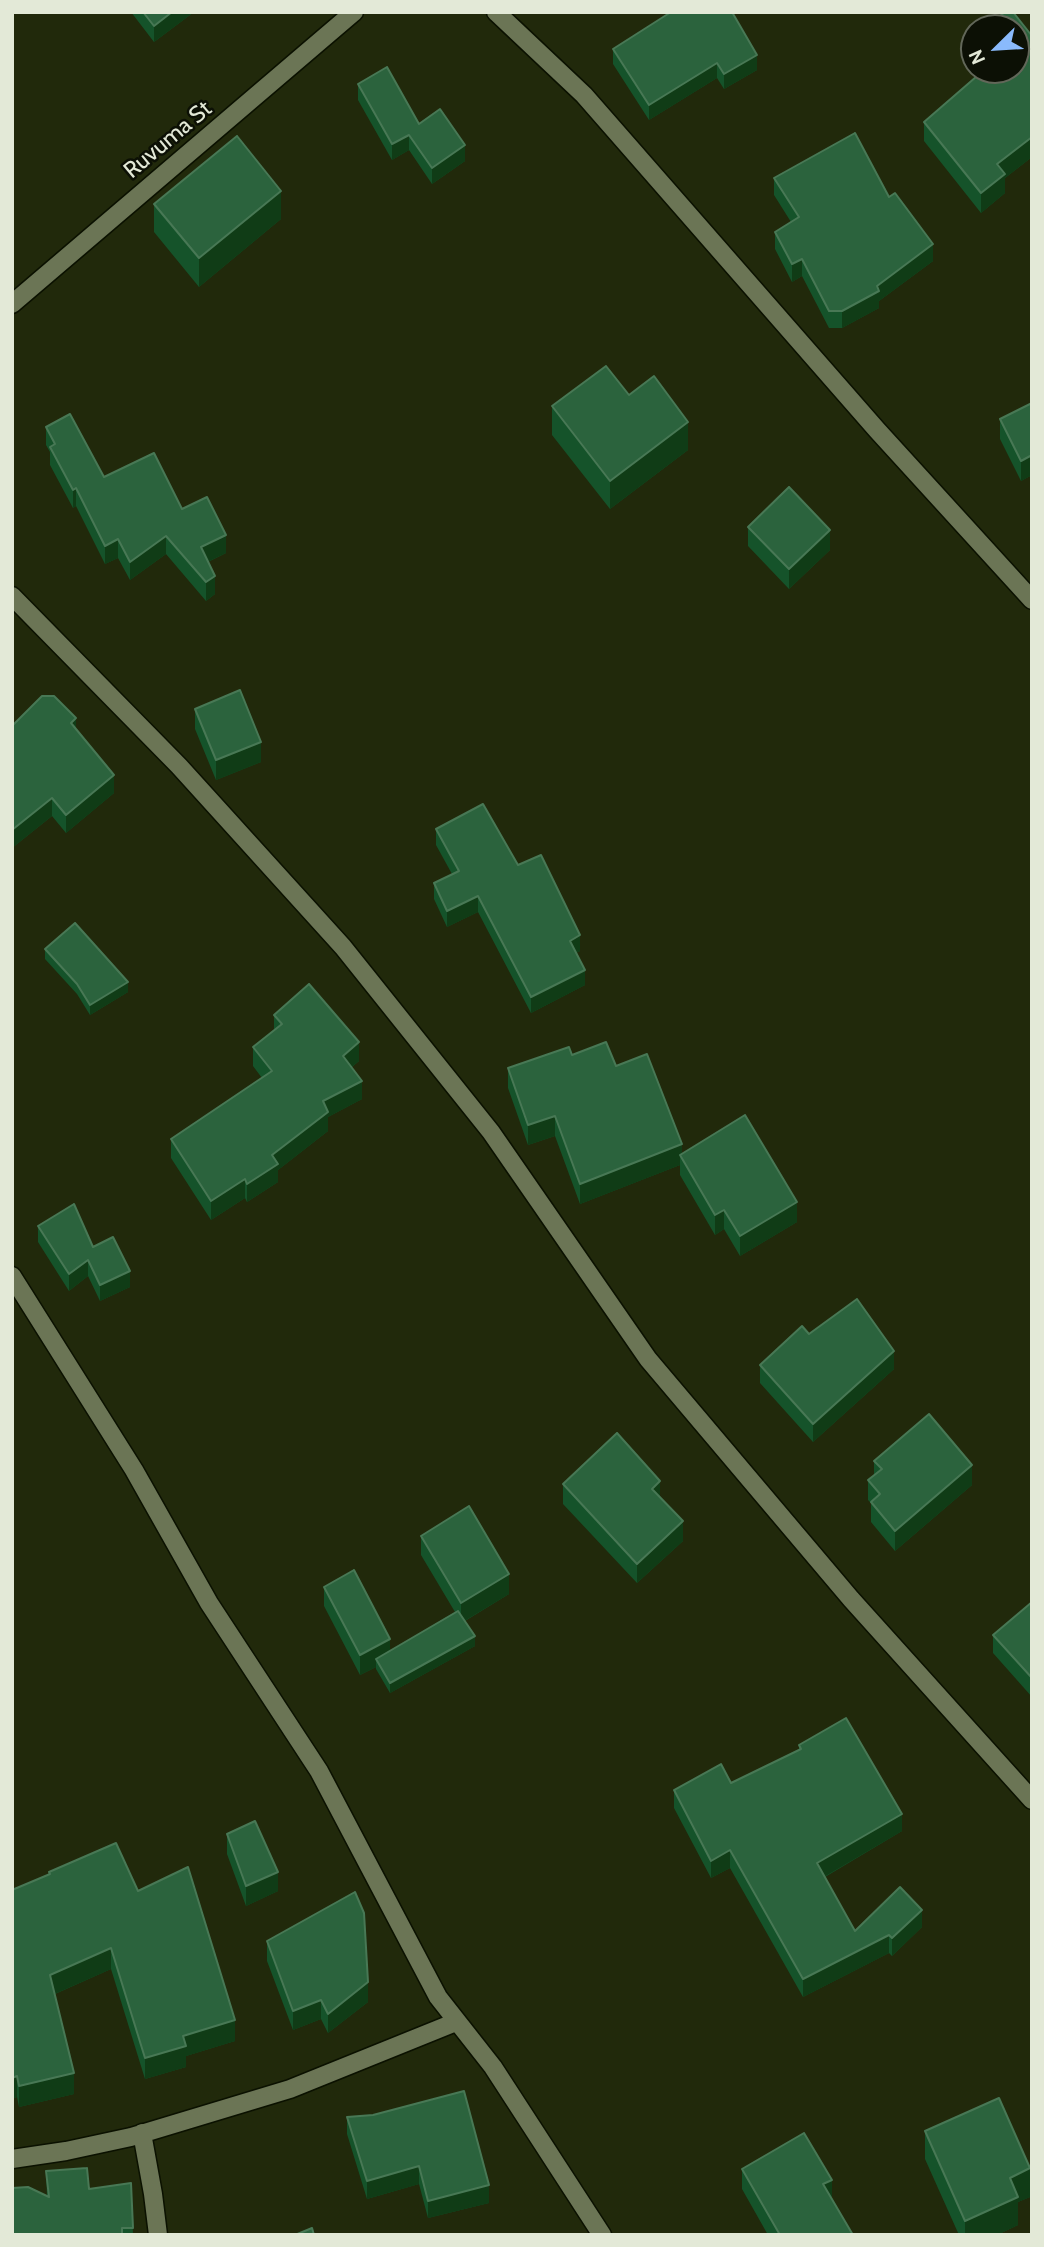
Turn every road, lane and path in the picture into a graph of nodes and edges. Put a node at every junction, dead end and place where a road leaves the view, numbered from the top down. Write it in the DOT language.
graph roads {
  1 [pos="354,12"];
  2 [pos="496,12"];
  3 [pos="12,304"];
  4 [pos="12,596"];
  5 [pos="1032,600"];
  6 [pos="12,1276"];
  7 [pos="1032,1800"];
  8 [pos="456,2022"];
  9 [pos="142,2133"];
  10 [pos="12,2159"];
  11 [pos="158,2235"];
  12 [pos="602,2235"];
  1 -- 3 [label="street, Ruvuma St"];
  2 -- 5 [label="street"];
  4 -- 7 [label="street"];
  6 -- 8 [label="street"];
  8 -- 9 [label="street"];
  8 -- 12 [label="street"];
  9 -- 10 [label="street"];
  9 -- 11 [label="street"];
}
